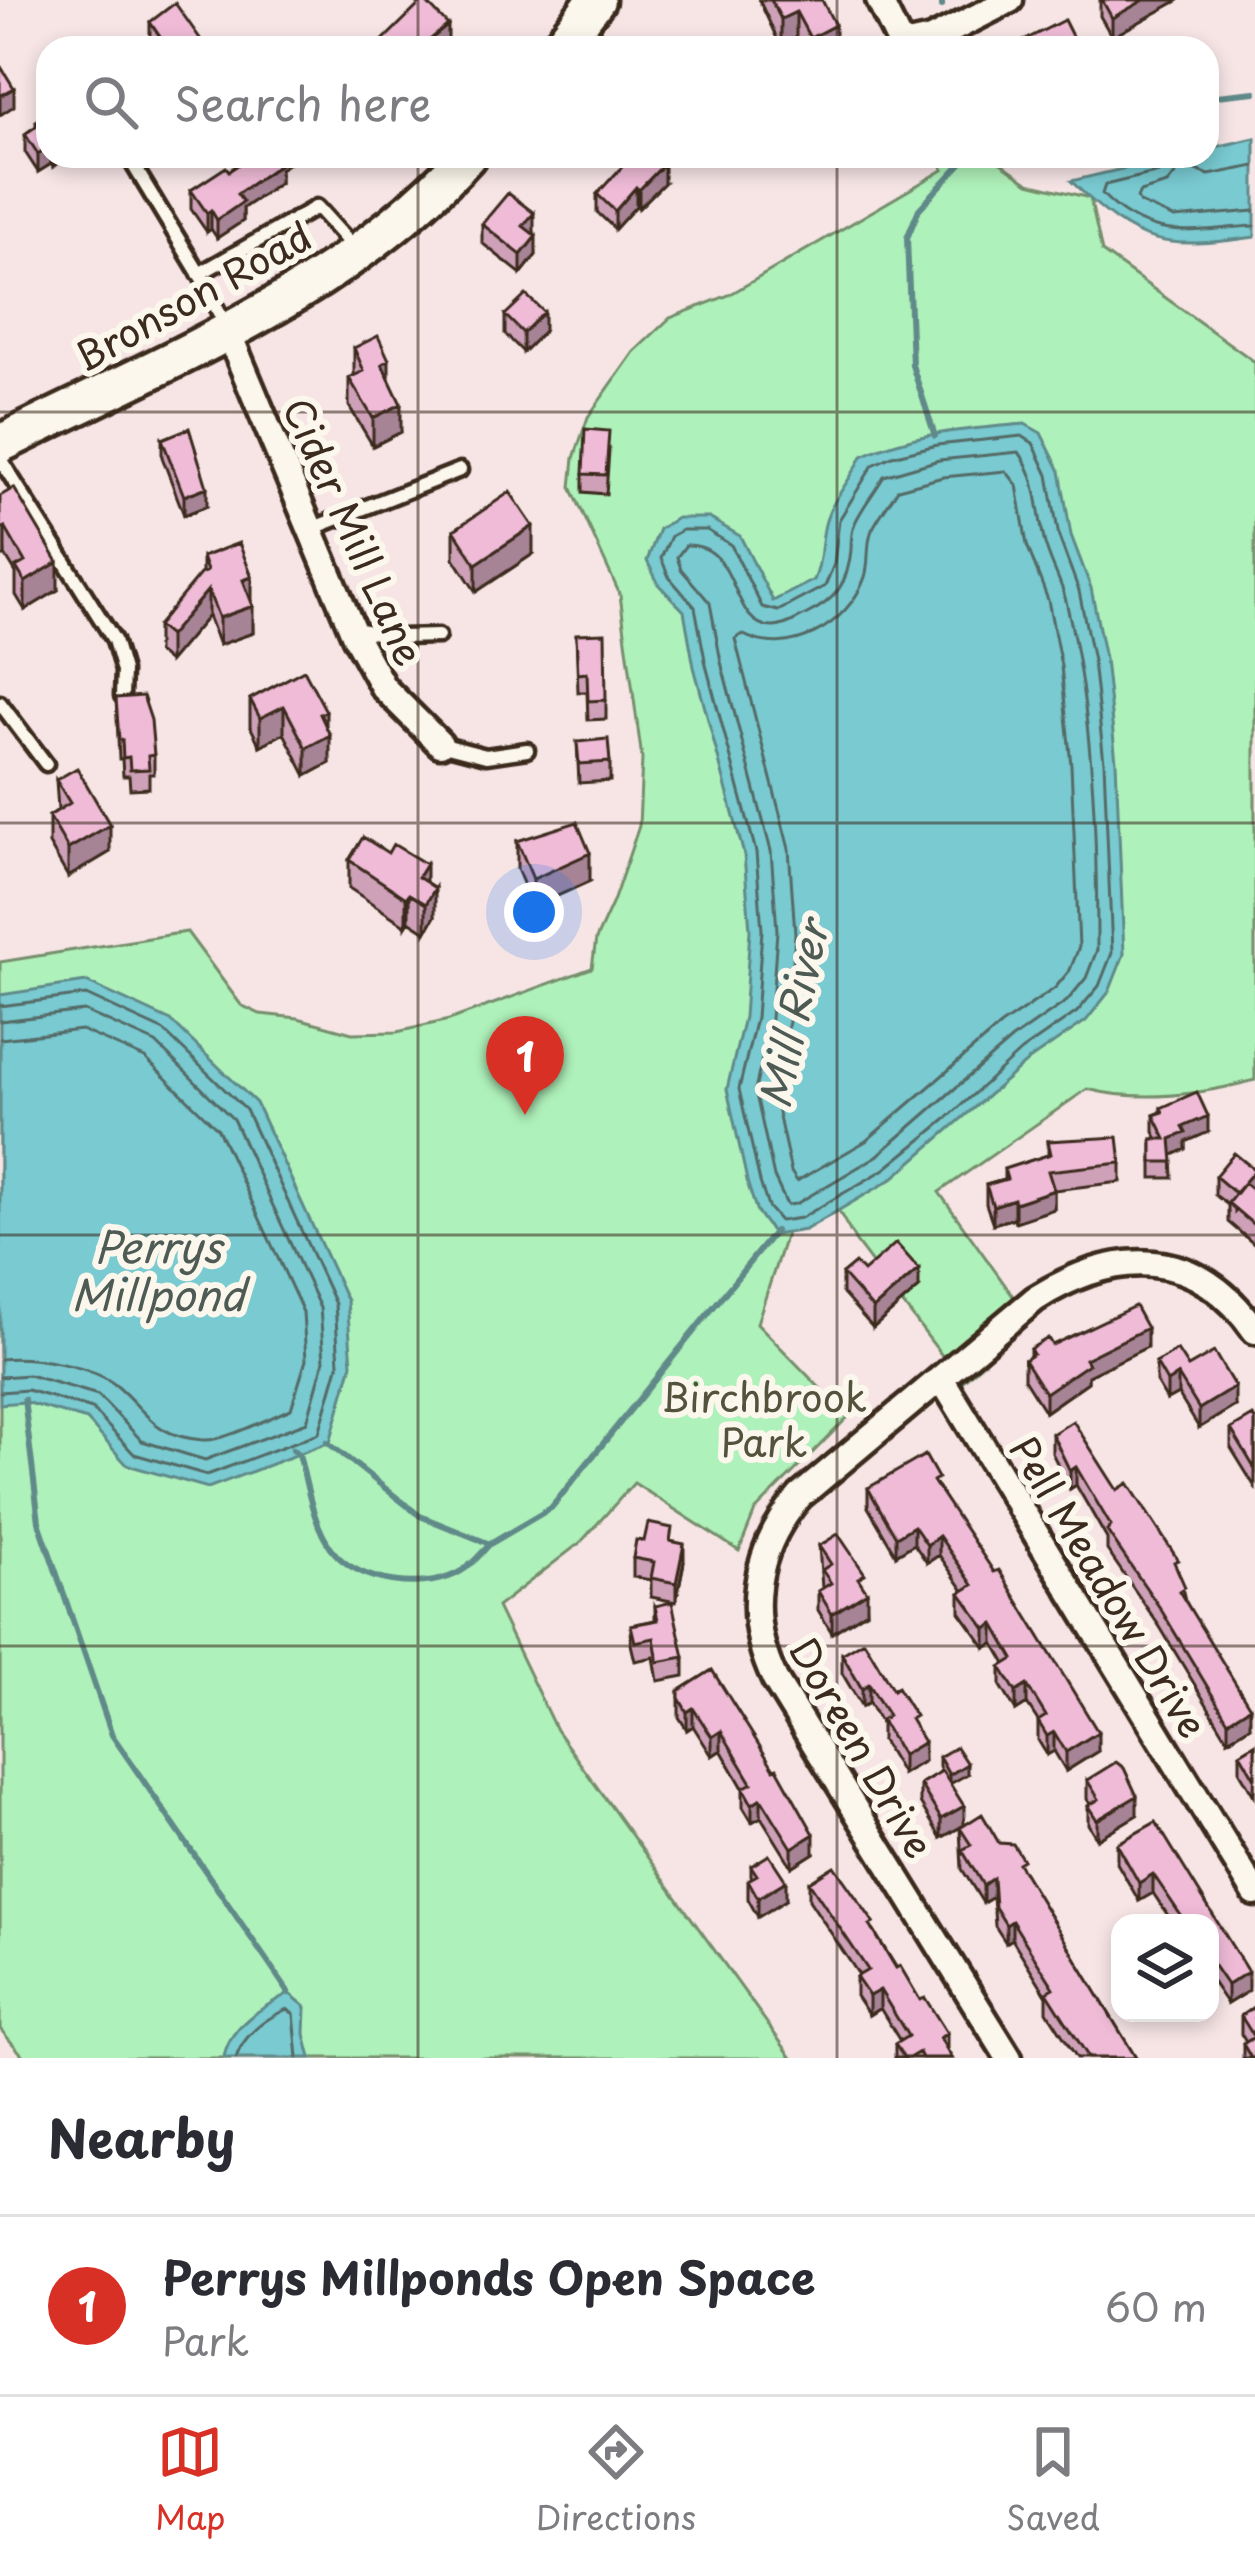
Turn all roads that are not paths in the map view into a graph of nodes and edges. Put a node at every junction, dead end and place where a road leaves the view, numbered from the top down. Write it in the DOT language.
graph roads {
  1 [pos="596,0"];
  2 [pos="879,0"];
  3 [pos="1010,0"];
  4 [pos="568,36"];
  5 [pos="897,36"];
  6 [pos="939,36"];
  7 [pos="135,168"];
  8 [pos="454,168"];
  9 [pos="356,251"];
  10 [pos="199,274"];
  11 [pos="229,332"];
  12 [pos="0,444"];
  13 [pos="0,459"];
  14 [pos="460,470"];
  15 [pos="310,530"];
  16 [pos="352,629"];
  17 [pos="438,636"];
  18 [pos="122,696"];
  19 [pos="0,703"];
  20 [pos="440,745"];
  21 [pos="527,750"];
  22 [pos="46,764"];
  23 [pos="1255,1330"];
  24 [pos="941,1378"];
  25 [pos="1255,1893"];
  26 [pos="1009,2058"];
  1 -- 4 [label="main road"];
  2 -- 5 [label="street"];
  3 -- 6 [label="street"];
  7 -- 10 [label="lane"];
  8 -- 9 [label="main road, Bronson Road"];
  9 -- 10 [label="lane"];
  9 -- 11 [label="main road, Bronson Road"];
  10 -- 11 [label="lane"];
  11 -- 12 [label="main road, Bronson Road"];
  11 -- 15 [label="street, Cider Mill Lane"];
  13 -- 18 [label="lane"];
  14 -- 15 [label="lane"];
  15 -- 16 [label="street, Cider Mill Lane"];
  16 -- 17 [label="lane"];
  16 -- 20 [label="street, Cider Mill Lane"];
  19 -- 22 [label="lane"];
  20 -- 21 [label="lane"];
  23 -- 24 [label="street, Doreen Drive"];
  24 -- 25 [label="street, Pell Meadow Drive"];
  24 -- 26 [label="street, Doreen Drive"];
}
